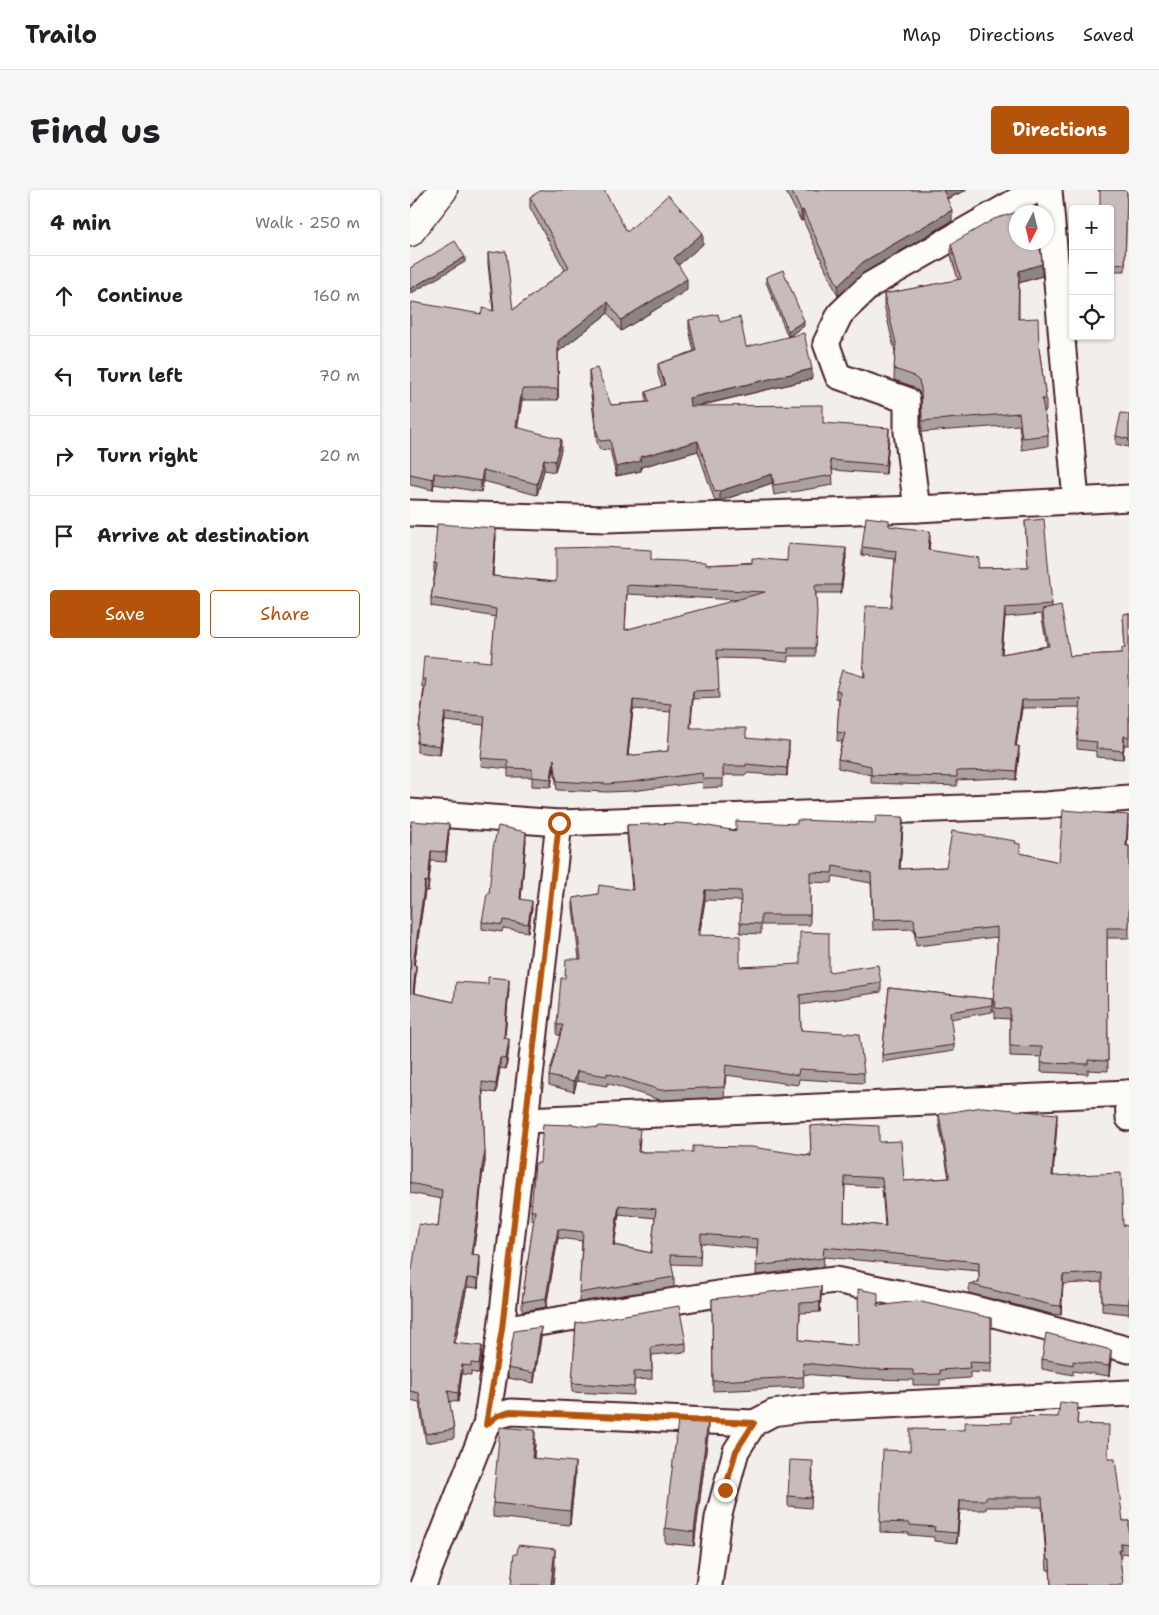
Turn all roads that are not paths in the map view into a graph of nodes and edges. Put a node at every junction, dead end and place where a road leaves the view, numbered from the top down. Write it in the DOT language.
graph roads {
  1 [pos="443,190"];
  2 [pos="1036,190"];
  3 [pos="1049,190"];
  4 [pos="410,232"];
  5 [pos="1129,498"];
  6 [pos="1076,501"];
  7 [pos="917,509"];
  8 [pos="410,513"];
  9 [pos="1129,798"];
  10 [pos="410,812"];
  11 [pos="559,823"];
  12 [pos="1128,1093"];
  13 [pos="1129,1118"];
  14 [pos="525,1120"];
  15 [pos="502,1329"];
  16 [pos="1129,1350"];
  17 [pos="1129,1393"];
  18 [pos="754,1423"];
  19 [pos="486,1425"];
  20 [pos="423,1585"];
  21 [pos="709,1585"];
  1 -- 4 [label="main road"];
  2 -- 7 [label="street"];
  3 -- 6 [label="street"];
  5 -- 6 [label="street"];
  6 -- 7 [label="street"];
  7 -- 8 [label="street"];
  9 -- 11 [label="street"];
  10 -- 11 [label="street"];
  11 -- 14 [label="street"];
  12 -- 13 [label="street"];
  12 -- 14 [label="street"];
  14 -- 15 [label="street"];
  15 -- 16 [label="street"];
  15 -- 19 [label="street"];
  17 -- 18 [label="street"];
  18 -- 19 [label="street"];
  18 -- 21 [label="street"];
  19 -- 20 [label="street"];
}
